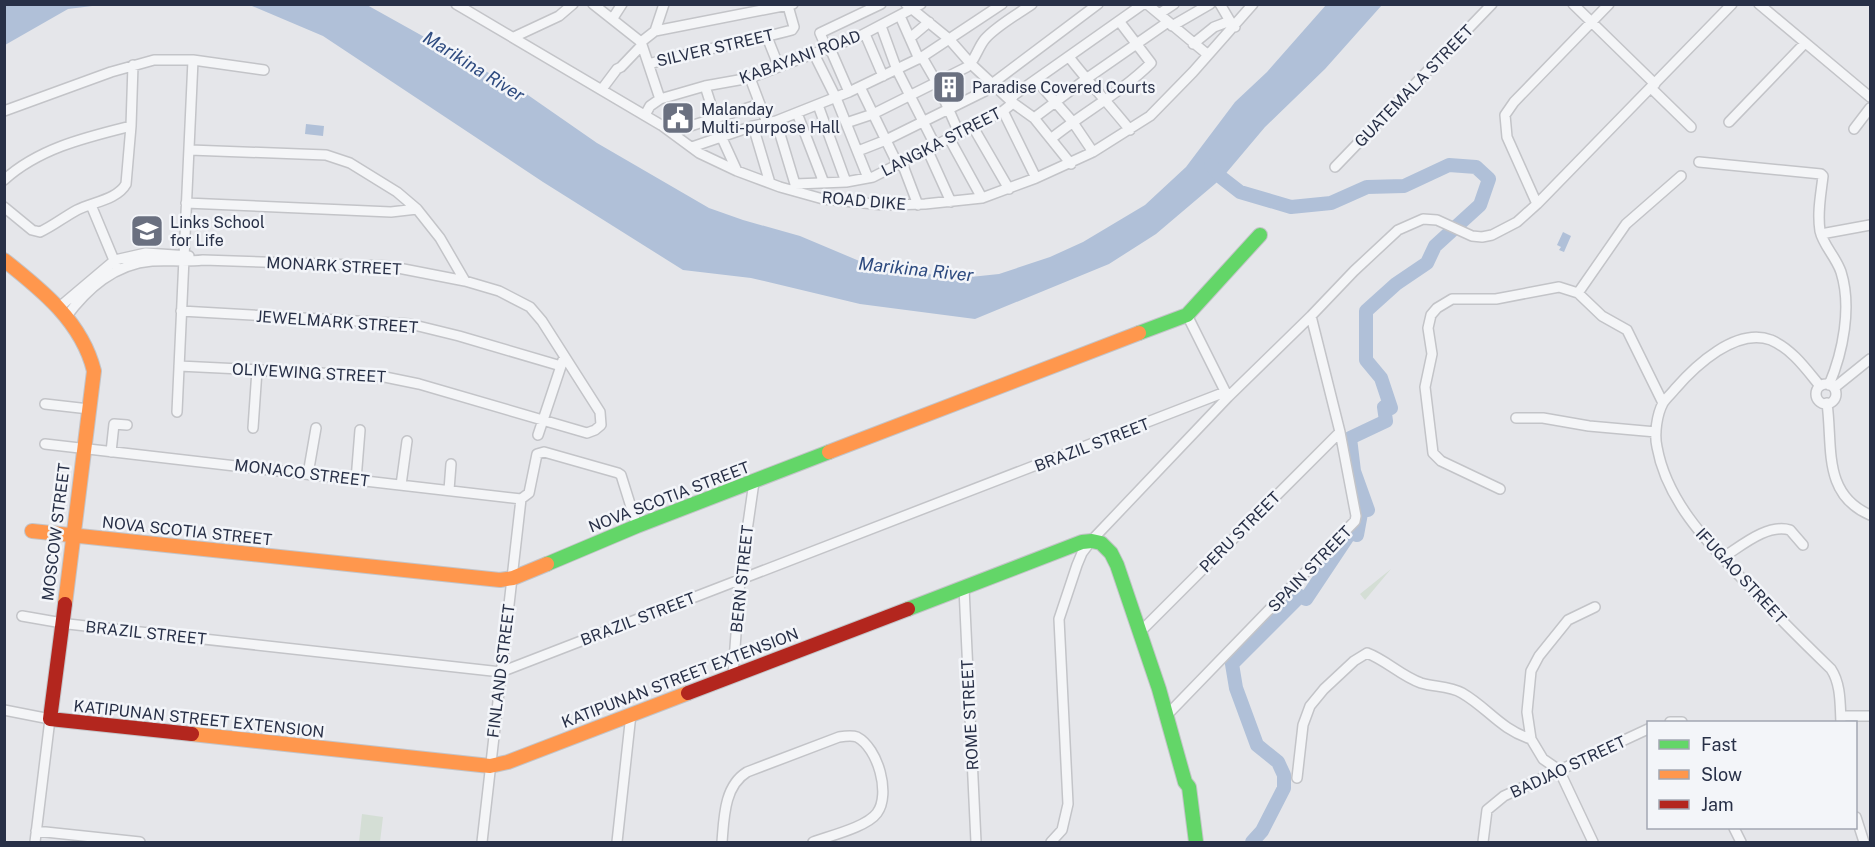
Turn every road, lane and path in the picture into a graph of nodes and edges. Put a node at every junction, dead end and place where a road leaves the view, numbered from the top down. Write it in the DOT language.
graph roads {
  1 [pos="456,4"];
  2 [pos="573,4"];
  3 [pos="592,4"];
  4 [pos="622,4"];
  5 [pos="664,4"];
  6 [pos="738,4"];
  7 [pos="881,4"];
  8 [pos="1032,4"];
  9 [pos="1098,4"];
  10 [pos="1143,4"];
  11 [pos="1147,4"];
  12 [pos="1174,4"];
  13 [pos="1210,4"];
  14 [pos="1220,4"];
  15 [pos="1253,4"];
  16 [pos="1492,4"];
  17 [pos="1573,4"];
  18 [pos="1609,4"];
  19 [pos="1732,4"];
  20 [pos="1759,4"];
  21 [pos="790,5"];
  22 [pos="913,6"];
  23 [pos="996,6"];
  24 [pos="768,7"];
  25 [pos="1159,14"];
  26 [pos="740,16"];
  27 [pos="900,16"];
  28 [pos="613,18"];
  29 [pos="1119,21"];
  30 [pos="929,22"];
  31 [pos="1591,23"];
  32 [pos="1170,24"];
  33 [pos="1233,24"];
  34 [pos="881,26"];
  35 [pos="655,31"];
  36 [pos="865,34"];
  37 [pos="514,37"];
  38 [pos="767,37"];
  39 [pos="910,38"];
  40 [pos="949,39"];
  41 [pos="1136,42"];
  42 [pos="641,43"];
  43 [pos="1805,43"];
  44 [pos="1193,44"];
  45 [pos="828,49"];
  46 [pos="814,54"];
  47 [pos="1207,54"];
  48 [pos="1069,57"];
  49 [pos="920,58"];
  50 [pos="193,60"];
  51 [pos="649,64"];
  52 [pos="971,64"];
  53 [pos="133,65"];
  54 [pos="779,67"];
  55 [pos="264,70"];
  56 [pos="897,70"];
  57 [pos="883,76"];
  58 [pos="750,78"];
  59 [pos="1086,79"];
  60 [pos="1036,80"];
  61 [pos="937,83"];
  62 [pos="993,83"];
  63 [pos="705,86"];
  64 [pos="1653,86"];
  65 [pos="860,87"];
  66 [pos="602,89"];
  67 [pos="849,92"];
  68 [pos="911,95"];
  69 [pos="1870,97"];
  70 [pos="836,98"];
  71 [pos="660,99"];
  72 [pos="1106,99"];
  73 [pos="1012,101"];
  74 [pos="1056,101"];
  75 [pos="760,105"];
  76 [pos="818,105"];
  77 [pos="1870,108"];
  78 [pos="948,109"];
  79 [pos="4,111"];
  80 [pos="1003,111"];
  81 [pos="797,113"];
  82 [pos="873,114"];
  83 [pos="645,115"];
  84 [pos="715,117"];
  85 [pos="1034,118"];
  86 [pos="1072,121"];
  87 [pos="771,122"];
  88 [pos="923,122"];
  89 [pos="1729,122"];
  90 [pos="846,123"];
  91 [pos="131,126"];
  92 [pos="753,126"];
  93 [pos="973,127"];
  94 [pos="1691,127"];
  95 [pos="1854,129"];
  96 [pos="1130,130"];
  97 [pos="959,133"];
  98 [pos="674,134"];
  99 [pos="721,136"];
  100 [pos="949,138"];
  101 [pos="1052,138"];
  102 [pos="886,140"];
  103 [pos="692,147"];
  104 [pos="931,147"];
  105 [pos="190,150"];
  106 [pos="858,151"];
  107 [pos="1093,152"];
  108 [pos="1699,162"];
  109 [pos="900,164"];
  110 [pos="1071,164"];
  111 [pos="1335,167"];
  112 [pos="737,171"];
  113 [pos="1681,176"];
  114 [pos="868,178"];
  115 [pos="1036,178"];
  116 [pos="4,180"];
  117 [pos="846,182"];
  118 [pos="770,183"];
  119 [pos="824,183"];
  120 [pos="795,188"];
  121 [pos="1009,189"];
  122 [pos="981,198"];
  123 [pos="951,202"];
  124 [pos="186,203"];
  125 [pos="1537,204"];
  126 [pos="91,205"];
  127 [pos="918,205"];
  128 [pos="4,207"];
  129 [pos="417,209"];
  130 [pos="1870,225"];
  131 [pos="1821,234"];
  132 [pos="1260,235"];
  133 [pos="184,259"];
  134 [pos="4,260"];
  135 [pos="116,265"];
  136 [pos="465,281"];
  137 [pos="1578,293"];
  138 [pos="181,311"];
  139 [pos="61,313"];
  140 [pos="1187,315"];
  141 [pos="1311,316"];
  142 [pos="1870,359"];
  143 [pos="562,362"];
  144 [pos="178,366"];
  145 [pos="257,370"];
  146 [pos="1828,386"];
  147 [pos="1226,394"];
  148 [pos="1663,403"];
  149 [pos="1827,403"];
  150 [pos="45,404"];
  151 [pos="89,409"];
  152 [pos="177,412"];
  153 [pos="1516,418"];
  154 [pos="543,419"];
  155 [pos="127,425"];
  156 [pos="253,428"];
  157 [pos="316,428"];
  158 [pos="360,430"];
  159 [pos="1340,432"];
  160 [pos="1656,432"];
  161 [pos="538,435"];
  162 [pos="407,441"];
  163 [pos="45,444"];
  164 [pos="83,449"];
  165 [pos="111,452"];
  166 [pos="451,464"];
  167 [pos="308,474"];
  168 [pos="356,480"];
  169 [pos="754,482"];
  170 [pos="401,485"];
  171 [pos="1500,489"];
  172 [pos="448,490"];
  173 [pos="521,499"];
  174 [pos="1870,515"];
  175 [pos="637,526"];
  176 [pos="32,531"];
  177 [pos="72,535"];
  178 [pos="1091,541"];
  179 [pos="1803,545"];
  180 [pos="1722,558"];
  181 [pos="513,578"];
  182 [pos="740,579"];
  183 [pos="964,588"];
  184 [pos="1595,607"];
  185 [pos="22,616"];
  186 [pos="61,623"];
  187 [pos="1140,632"];
  188 [pos="501,672"];
  189 [pos="733,675"];
  190 [pos="4,710"];
  191 [pos="631,714"];
  192 [pos="1167,715"];
  193 [pos="1870,716"];
  194 [pos="50,719"];
  195 [pos="1841,719"];
  196 [pos="1647,729"];
  197 [pos="1532,739"];
  198 [pos="1543,759"];
  199 [pos="490,766"];
  200 [pos="1559,770"];
  201 [pos="1297,778"];
  202 [pos="1537,779"];
  203 [pos="1734,829"];
  204 [pos="1857,829"];
  205 [pos="36,831"];
  206 [pos="133,842"];
  207 [pos="34,843"];
  208 [pos="482,843"];
  209 [pos="617,843"];
  210 [pos="723,843"];
  211 [pos="813,843"];
  212 [pos="975,843"];
  213 [pos="1051,843"];
  214 [pos="1196,843"];
  215 [pos="1483,843"];
  216 [pos="1593,843"];
  217 [pos="1741,843"];
  218 [pos="1864,843"];
  1 -- 37 [label="street, ROAD DIKE"];
  2 -- 37 [label="street"];
  3 -- 28 [label="street"];
  4 -- 28 [label="street"];
  5 -- 35 [label="street"];
  6 -- 26 [label="street"];
  7 -- 45 [label="street"];
  8 -- 52 [label="street"];
  9 -- 62 [label="street"];
  10 -- 29 [label="street, LANGKA STREET"];
  11 -- 25 [label="street"];
  12 -- 25 [label="street"];
  13 -- 32 [label="street"];
  14 -- 33 [label="street"];
  15 -- 33 [label="street, ROAD DIKE"];
  16 -- 111 [label="street, GUATEMALA STREET"];
  17 -- 31 [label="street"];
  18 -- 31 [label="street"];
  19 -- 64 [label="street"];
  20 -- 43 [label="street"];
  21 -- 24 [label="street"];
  21 -- 38 [label="street, SILVER STREET"];
  22 -- 27 [label="street, KABAYANI ROAD"];
  22 -- 30 [label="street"];
  23 -- 40 [label="street"];
  24 -- 26 [label="street"];
  25 -- 32 [label="street"];
  26 -- 35 [label="street"];
  27 -- 34 [label="street, KABAYANI ROAD"];
  27 -- 39 [label="street"];
  28 -- 42 [label="street"];
  29 -- 41 [label="street"];
  29 -- 48 [label="street, LANGKA STREET"];
  30 -- 39 [label="street"];
  30 -- 40 [label="street"];
  31 -- 64 [label="street"];
  31 -- 125 [label="street"];
  32 -- 41 [label="street"];
  32 -- 44 [label="street"];
  33 -- 44 [label="street"];
  33 -- 47 [label="street, ROAD DIKE"];
  34 -- 36 [label="street, KABAYANI ROAD"];
  34 -- 56 [label="street"];
  35 -- 42 [label="street"];
  36 -- 45 [label="street, KABAYANI ROAD"];
  36 -- 57 [label="street"];
  37 -- 66 [label="street, ROAD DIKE"];
  38 -- 51 [label="street, SILVER STREET"];
  38 -- 54 [label="street"];
  39 -- 49 [label="street"];
  40 -- 49 [label="street"];
  40 -- 52 [label="street"];
  41 -- 59 [label="street"];
  41 -- 72 [label="street"];
  42 -- 51 [label="street"];
  42 -- 66 [label="street"];
  43 -- 69 [label="street"];
  43 -- 89 [label="street"];
  44 -- 47 [label="street"];
  45 -- 46 [label="street, KABAYANI ROAD"];
  45 -- 67 [label="street"];
  46 -- 54 [label="street, KABAYANI ROAD"];
  46 -- 70 [label="street"];
  47 -- 96 [label="street, ROAD DIKE"];
  48 -- 59 [label="street"];
  48 -- 60 [label="street, LANGKA STREET"];
  49 -- 56 [label="street"];
  49 -- 61 [label="street"];
  50 -- 53 [label="street"];
  50 -- 55 [label="street"];
  50 -- 105 [label="street"];
  51 -- 71 [label="street"];
  52 -- 61 [label="street"];
  52 -- 62 [label="street"];
  53 -- 79 [label="street"];
  53 -- 91 [label="street"];
  54 -- 58 [label="street, KABAYANI ROAD"];
  56 -- 57 [label="street"];
  56 -- 68 [label="street"];
  57 -- 65 [label="street"];
  58 -- 63 [label="street, KABAYANI ROAD"];
  58 -- 75 [label="street"];
  59 -- 72 [label="street"];
  59 -- 74 [label="street"];
  60 -- 73 [label="street, LANGKA STREET"];
  60 -- 74 [label="street"];
  61 -- 68 [label="street"];
  61 -- 78 [label="street"];
  62 -- 73 [label="street"];
  62 -- 78 [label="street"];
  63 -- 71 [label="street, KABAYANI ROAD"];
  63 -- 84 [label="street"];
  64 -- 94 [label="street"];
  64 -- 125 [label="street"];
  65 -- 67 [label="street"];
  65 -- 82 [label="street"];
  66 -- 83 [label="street, ROAD DIKE"];
  67 -- 70 [label="street"];
  68 -- 82 [label="street"];
  68 -- 88 [label="street"];
  70 -- 76 [label="street"];
  70 -- 90 [label="street"];
  71 -- 83 [label="street"];
  72 -- 86 [label="street"];
  72 -- 96 [label="street"];
  73 -- 80 [label="street, LANGKA STREET"];
  73 -- 85 [label="street"];
  74 -- 85 [label="street"];
  74 -- 86 [label="street"];
  75 -- 84 [label="street"];
  75 -- 87 [label="street"];
  76 -- 81 [label="street"];
  76 -- 117 [label="street"];
  77 -- 95 [label="street"];
  78 -- 88 [label="street"];
  78 -- 97 [label="street"];
  80 -- 93 [label="street, LANGKA STREET"];
  80 -- 115 [label="street"];
  81 -- 87 [label="street"];
  81 -- 119 [label="street"];
  82 -- 90 [label="street"];
  82 -- 102 [label="street"];
  83 -- 98 [label="street, ROAD DIKE"];
  84 -- 98 [label="street"];
  84 -- 99 [label="street"];
  85 -- 101 [label="street"];
  86 -- 101 [label="street"];
  86 -- 107 [label="street"];
  87 -- 92 [label="street"];
  87 -- 120 [label="street"];
  88 -- 102 [label="street"];
  88 -- 104 [label="street"];
  90 -- 106 [label="street"];
  91 -- 116 [label="street"];
  91 -- 126 [label="street"];
  92 -- 99 [label="street"];
  92 -- 118 [label="street"];
  93 -- 97 [label="street, LANGKA STREET"];
  93 -- 121 [label="street"];
  96 -- 107 [label="street, ROAD DIKE"];
  97 -- 100 [label="street, LANGKA STREET"];
  98 -- 103 [label="street, ROAD DIKE"];
  99 -- 103 [label="street"];
  99 -- 112 [label="street"];
  100 -- 104 [label="street, LANGKA STREET"];
  100 -- 122 [label="street"];
  101 -- 110 [label="street"];
  102 -- 106 [label="street"];
  102 -- 109 [label="street"];
  103 -- 112 [label="street, ROAD DIKE"];
  104 -- 109 [label="street, LANGKA STREET"];
  104 -- 123 [label="street"];
  105 -- 124 [label="street"];
  105 -- 129 [label="street"];
  106 -- 114 [label="street"];
  107 -- 110 [label="street, ROAD DIKE"];
  108 -- 131 [label="street"];
  109 -- 114 [label="street, LANGKA STREET"];
  109 -- 127 [label="street"];
  110 -- 115 [label="street, ROAD DIKE"];
  112 -- 118 [label="street, ROAD DIKE"];
  113 -- 137 [label="street"];
  114 -- 117 [label="street, LANGKA STREET"];
  115 -- 121 [label="street, ROAD DIKE"];
  117 -- 119 [label="street, LANGKA STREET"];
  118 -- 120 [label="street, ROAD DIKE"];
  119 -- 120 [label="street, LANGKA STREET"];
  120 -- 127 [label="street, ROAD DIKE"];
  121 -- 122 [label="street, ROAD DIKE"];
  122 -- 123 [label="street, ROAD DIKE"];
  123 -- 127 [label="street, ROAD DIKE"];
  124 -- 129 [label="street"];
  124 -- 133 [label="street"];
  125 -- 141 [label="street"];
  126 -- 128 [label="street"];
  126 -- 135 [label="street"];
  129 -- 136 [label="street"];
  130 -- 131 [label="street"];
  131 -- 146 [label="street"];
  132 -- 140 [label="street, NOVA SCOTIA STREET"];
  133 -- 135 [label="street, MONARK STREET"];
  133 -- 136 [label="street, MONARK STREET"];
  133 -- 138 [label="street"];
  134 -- 139 [label="street, MOSCOW STREET"];
  135 -- 139 [label="street, MONARK STREET"];
  136 -- 143 [label="street, MONARK STREET"];
  137 -- 148 [label="street"];
  137 -- 171 [label="street"];
  138 -- 143 [label="street, JEWELMARK STREET"];
  138 -- 144 [label="street"];
  139 -- 151 [label="street, MOSCOW STREET"];
  140 -- 147 [label="street"];
  140 -- 169 [label="street, NOVA SCOTIA STREET"];
  141 -- 147 [label="street"];
  141 -- 159 [label="street, SPAIN STREET"];
  142 -- 146 [label="street"];
  143 -- 154 [label="street"];
  143 -- 154 [label="street, OLIVEWING STREET"];
  144 -- 145 [label="street, OLIVEWING STREET"];
  144 -- 152 [label="street"];
  145 -- 154 [label="street, OLIVEWING STREET"];
  145 -- 156 [label="street"];
  146 -- 148 [label="street, IFUGAO STREET"];
  146 -- 149 [label="street"];
  146 -- 149 [label="street"];
  147 -- 178 [label="street"];
  147 -- 182 [label="street, BRAZIL STREET"];
  148 -- 160 [label="street, IFUGAO STREET"];
  149 -- 174 [label="street"];
  150 -- 151 [label="street"];
  151 -- 164 [label="street, MOSCOW STREET"];
  153 -- 160 [label="street"];
  154 -- 161 [label="street"];
  155 -- 165 [label="street"];
  157 -- 167 [label="street"];
  158 -- 168 [label="street"];
  159 -- 187 [label="street, PERU STREET"];
  159 -- 192 [label="street, SPAIN STREET"];
  160 -- 180 [label="street, IFUGAO STREET"];
  162 -- 170 [label="street"];
  163 -- 164 [label="street, MONACO STREET"];
  164 -- 165 [label="street, MONACO STREET"];
  164 -- 177 [label="street, MOSCOW STREET"];
  165 -- 167 [label="street, MONACO STREET"];
  166 -- 172 [label="street"];
  167 -- 168 [label="street, MONACO STREET"];
  168 -- 170 [label="street, MONACO STREET"];
  169 -- 175 [label="street, NOVA SCOTIA STREET"];
  169 -- 182 [label="street, BERN STREET"];
  170 -- 172 [label="street, MONACO STREET"];
  172 -- 173 [label="street, MONACO STREET"];
  173 -- 175 [label="street, FINLAND STREET"];
  173 -- 181 [label="street, FINLAND STREET"];
  175 -- 181 [label="street, NOVA SCOTIA STREET"];
  176 -- 177 [label="street, NOVA SCOTIA STREET"];
  177 -- 181 [label="street, NOVA SCOTIA STREET"];
  177 -- 186 [label="street, MOSCOW STREET"];
  178 -- 183 [label="street, KATIPUNAN STREET EXTENSION"];
  178 -- 187 [label="street"];
  178 -- 213 [label="street"];
  179 -- 180 [label="street"];
  180 -- 195 [label="street, IFUGAO STREET"];
  181 -- 188 [label="street, FINLAND STREET"];
  182 -- 188 [label="street, BRAZIL STREET"];
  182 -- 189 [label="street, BERN STREET"];
  183 -- 189 [label="street, KATIPUNAN STREET EXTENSION"];
  183 -- 212 [label="street, ROME STREET"];
  184 -- 197 [label="street"];
  185 -- 186 [label="street, BRAZIL STREET"];
  186 -- 188 [label="street, BRAZIL STREET"];
  186 -- 194 [label="street, MOSCOW STREET"];
  187 -- 192 [label="street"];
  188 -- 199 [label="street, FINLAND STREET"];
  189 -- 191 [label="street, KATIPUNAN STREET EXTENSION"];
  190 -- 194 [label="street, KATIPUNAN STREET EXTENSION"];
  191 -- 199 [label="street, KATIPUNAN STREET EXTENSION"];
  191 -- 209 [label="street"];
  192 -- 214 [label="street"];
  193 -- 195 [label="street"];
  194 -- 199 [label="street, KATIPUNAN STREET EXTENSION"];
  194 -- 205 [label="street, MOSCOW STREET"];
  196 -- 200 [label="street, BADJAO STREET"];
  197 -- 198 [label="street"];
  197 -- 201 [label="street"];
  198 -- 200 [label="street"];
  198 -- 202 [label="street"];
  199 -- 208 [label="street, FINLAND STREET"];
  200 -- 202 [label="street, BADJAO STREET"];
  200 -- 216 [label="street"];
  202 -- 215 [label="street, BADJAO STREET"];
  203 -- 217 [label="street"];
  204 -- 218 [label="street"];
  205 -- 206 [label="street"];
  205 -- 207 [label="street, MOSCOW STREET"];
  210 -- 211 [label="street"];
}
